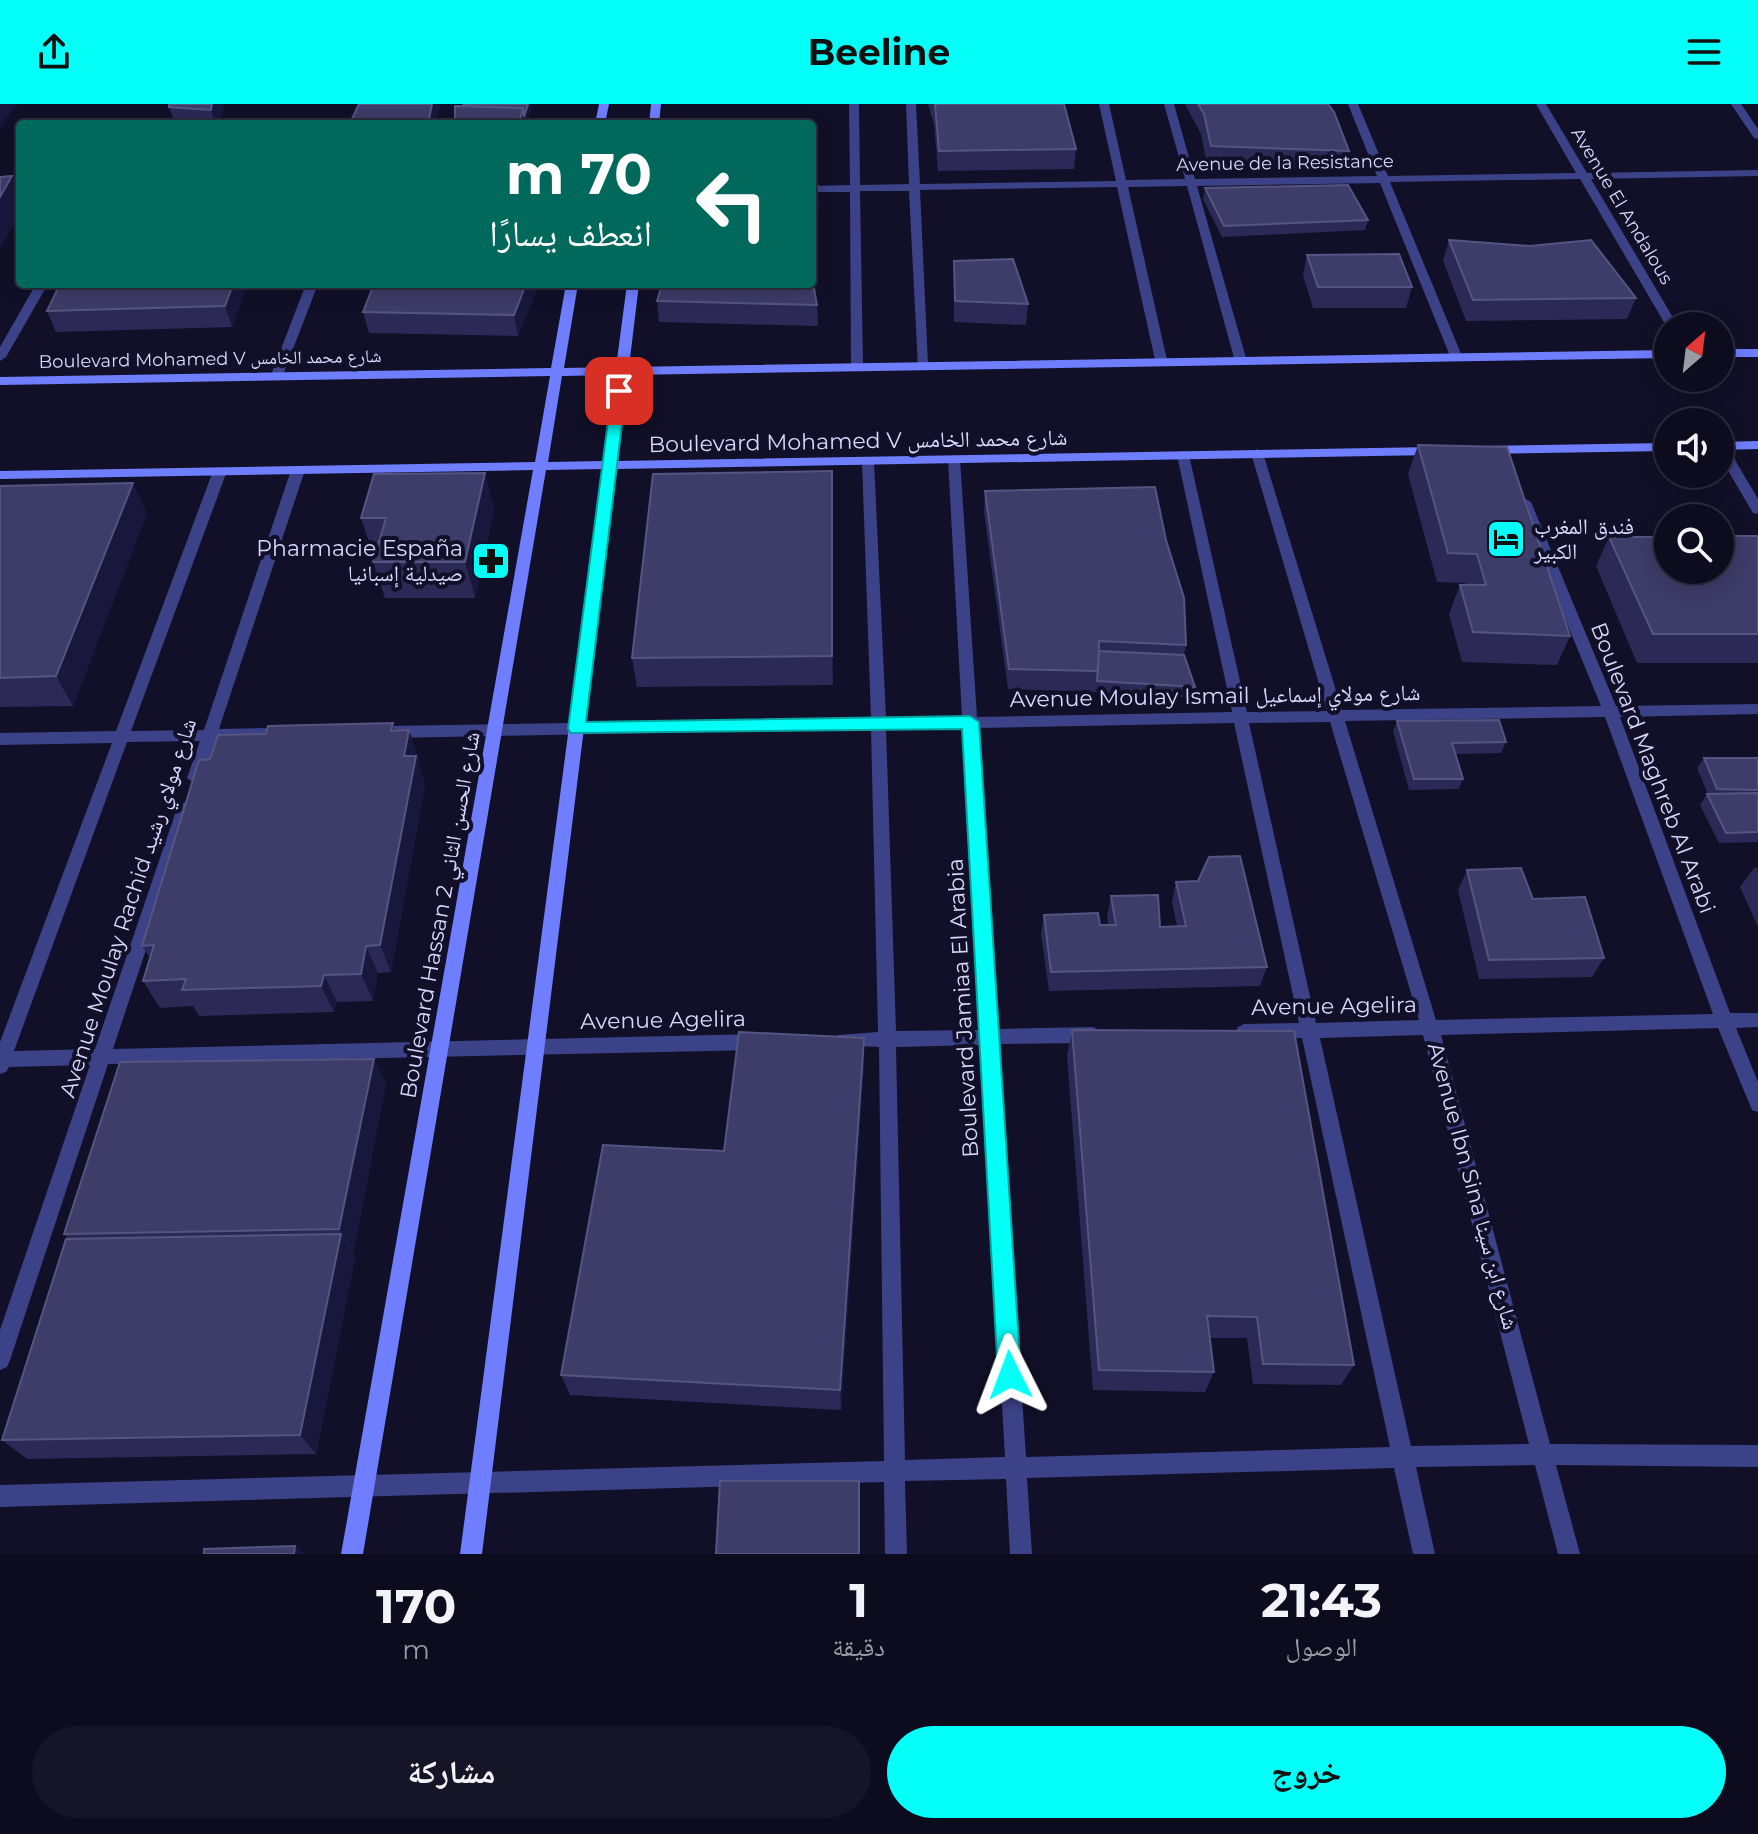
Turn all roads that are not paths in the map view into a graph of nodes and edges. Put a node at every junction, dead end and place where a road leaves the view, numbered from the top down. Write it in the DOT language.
graph roads {
  1 [pos="854,104"];
  2 [pos="911,104"];
  3 [pos="1104,104"];
  4 [pos="1169,104"];
  5 [pos="1353,104"];
  6 [pos="1541,104"];
  7 [pos="1736,104"];
  8 [pos="1758,136"];
  9 [pos="1758,173"];
  10 [pos="1584,177"];
  11 [pos="1384,180"];
  12 [pos="1191,183"];
  13 [pos="1122,184"];
  14 [pos="915,187"];
  15 [pos="855,188"];
  16 [pos="816,189"];
  17 [pos="40,288"];
  18 [pos="310,288"];
  19 [pos="571,288"];
  20 [pos="632,288"];
  21 [pos="1664,312"];
  22 [pos="1734,353"];
  23 [pos="1758,353"];
  24 [pos="1654,354"];
  25 [pos="1456,356"];
  26 [pos="0,357"];
  27 [pos="1240,358"];
  28 [pos="1161,360"];
  29 [pos="922,364"];
  30 [pos="857,365"];
  31 [pos="622,369"];
  32 [pos="556,371"];
  33 [pos="277,375"];
  34 [pos="0,381"];
  35 [pos="1758,445"];
  36 [pos="1734,446"];
  37 [pos="1654,448"];
  38 [pos="1456,450"];
  39 [pos="1471,450"];
  40 [pos="1257,453"];
  41 [pos="1183,455"];
  42 [pos="954,459"];
  43 [pos="868,461"];
  44 [pos="611,465"];
  45 [pos="540,466"];
  46 [pos="298,470"];
  47 [pos="1734,470"];
  48 [pos="220,471"];
  49 [pos="0,475"];
  50 [pos="1520,493"];
  51 [pos="1758,510"];
  52 [pos="1758,709"];
  53 [pos="1611,712"];
  54 [pos="1336,716"];
  55 [pos="1240,718"];
  56 [pos="970,722"];
  57 [pos="878,723"];
  58 [pos="577,729"];
  59 [pos="495,731"];
  60 [pos="368,733"];
  61 [pos="288,734"];
  62 [pos="209,735"];
  63 [pos="122,737"];
  64 [pos="0,739"];
  65 [pos="1758,1020"];
  66 [pos="1724,1021"];
  67 [pos="1430,1028"];
  68 [pos="1308,1030"];
  69 [pos="1228,1032"];
  70 [pos="1117,1034"];
  71 [pos="989,1037"];
  72 [pos="887,1040"];
  73 [pos="823,1041"];
  74 [pos="776,1042"];
  75 [pos="536,1046"];
  76 [pos="439,1049"];
  77 [pos="102,1056"];
  78 [pos="1,1061"];
  79 [pos="1758,1104"];
  80 [pos="0,1360"];
  81 [pos="1545,1454"];
  82 [pos="1758,1456"];
  83 [pos="1402,1457"];
  84 [pos="1015,1467"];
  85 [pos="895,1471"];
  86 [pos="480,1483"];
  87 [pos="363,1487"];
  88 [pos="0,1496"];
  89 [pos="352,1554"];
  90 [pos="471,1554"];
  91 [pos="896,1554"];
  92 [pos="1021,1554"];
  93 [pos="1424,1554"];
  94 [pos="1569,1554"];
  1 -- 15 [label="street"];
  2 -- 14 [label="street"];
  3 -- 13 [label="street"];
  4 -- 12 [label="street"];
  5 -- 11 [label="street"];
  6 -- 10 [label="street, Avenue El Andalous"];
  7 -- 8 [label="street"];
  9 -- 10 [label="street, Avenue de la Resistance"];
  10 -- 11 [label="street, Avenue de la Resistance"];
  10 -- 21 [label="street, Avenue El Andalous"];
  11 -- 12 [label="street, Avenue de la Resistance"];
  11 -- 25 [label="street"];
  12 -- 13 [label="street, Avenue de la Resistance"];
  12 -- 27 [label="street"];
  13 -- 14 [label="street, Avenue de la Resistance"];
  13 -- 28 [label="street"];
  14 -- 15 [label="street, Avenue de la Resistance"];
  14 -- 29 [label="street"];
  15 -- 16 [label="street, Avenue de la Resistance"];
  15 -- 30 [label="street"];
  17 -- 26 [label="street"];
  18 -- 33 [label="street"];
  19 -- 32 [label="street, Boulevard Hassan 2 شارع الحسن الثاني"];
  20 -- 31 [label="street"];
  22 -- 23 [label="street"];
  24 -- 25 [label="street, Boulevard Mohamed V شارع محمد الخامس"];
  25 -- 27 [label="street, Boulevard Mohamed V شارع محمد الخامس"];
  27 -- 28 [label="street, Boulevard Mohamed V شارع محمد الخامس"];
  28 -- 29 [label="street, Boulevard Mohamed V شارع محمد الخامس"];
  29 -- 30 [label="street, Boulevard Mohamed V شارع محمد الخامس"];
  30 -- 31 [label="street, Boulevard Mohamed V شارع محمد الخامس"];
  31 -- 32 [label="street, Boulevard Mohamed V شارع محمد الخامس"];
  31 -- 44 [label="street"];
  32 -- 33 [label="street, Boulevard Mohamed V شارع محمد الخامس"];
  32 -- 45 [label="street, Boulevard Hassan 2 شارع الحسن الثاني"];
  33 -- 34 [label="street, Boulevard Mohamed V شارع محمد الخامس"];
  35 -- 36 [label="street"];
  37 -- 39 [label="street"];
  38 -- 40 [label="street, Boulevard Mohamed V شارع محمد الخامس"];
  40 -- 41 [label="street, Boulevard Mohamed V شارع محمد الخامس"];
  40 -- 54 [label="street, Avenue Ibn Sina شارع ابن سينا"];
  41 -- 42 [label="street, Boulevard Mohamed V شارع محمد الخامس"];
  41 -- 55 [label="street"];
  42 -- 43 [label="street, Boulevard Mohamed V شارع محمد الخامس"];
  42 -- 56 [label="street, Boulevard Jamiaa El Arabia"];
  43 -- 44 [label="street, Boulevard Mohamed V شارع محمد الخامس"];
  43 -- 57 [label="street"];
  44 -- 45 [label="street, Boulevard Mohamed V شارع محمد الخامس"];
  44 -- 58 [label="street"];
  45 -- 46 [label="street, Boulevard Mohamed V شارع محمد الخامس"];
  45 -- 59 [label="street, Boulevard Hassan 2 شارع الحسن الثاني"];
  46 -- 48 [label="street, Boulevard Mohamed V شارع محمد الخامس"];
  46 -- 62 [label="street, Avenue Moulay Rachid شارع مولاي رشيد"];
  47 -- 51 [label="street"];
  48 -- 49 [label="street, Boulevard Mohamed V شارع محمد الخامس"];
  48 -- 63 [label="street"];
  50 -- 53 [label="street, Boulevard Maghreb Al Arabi"];
  52 -- 53 [label="street, Avenue Moulay Ismail شارع مولاي إسماعيل"];
  53 -- 54 [label="street, Avenue Moulay Ismail شارع مولاي إسماعيل"];
  53 -- 66 [label="street, Boulevard Maghreb Al Arabi"];
  54 -- 55 [label="street, Avenue Moulay Ismail شارع مولاي إسماعيل"];
  54 -- 67 [label="street, Avenue Ibn Sina شارع ابن سينا"];
  55 -- 56 [label="street, Avenue Moulay Ismail شارع مولاي إسماعيل"];
  55 -- 68 [label="street"];
  56 -- 57 [label="street, Avenue Moulay Ismail شارع مولاي إسماعيل"];
  56 -- 71 [label="street, Boulevard Jamiaa El Arabia"];
  57 -- 58 [label="street, Avenue Moulay Ismail شارع مولاي إسماعيل"];
  57 -- 72 [label="street"];
  58 -- 59 [label="street, Avenue Moulay Ismail شارع مولاي إسماعيل"];
  58 -- 75 [label="street"];
  59 -- 60 [label="street, Avenue Moulay Ismail شارع مولاي إسماعيل"];
  59 -- 76 [label="street, Boulevard Hassan 2 شارع الحسن الثاني"];
  61 -- 62 [label="street"];
  62 -- 63 [label="street"];
  62 -- 77 [label="street, Avenue Moulay Rachid شارع مولاي رشيد"];
  63 -- 64 [label="street"];
  63 -- 78 [label="street"];
  65 -- 66 [label="street, Avenue Agelira"];
  66 -- 67 [label="street, Avenue Agelira"];
  66 -- 79 [label="street, Boulevard Maghreb Al Arabi"];
  67 -- 68 [label="street, Avenue Agelira"];
  67 -- 81 [label="street, Avenue Ibn Sina شارع ابن سينا"];
  68 -- 69 [label="street, Avenue Agelira"];
  68 -- 83 [label="street"];
  70 -- 71 [label="street"];
  71 -- 72 [label="street"];
  71 -- 84 [label="street, Boulevard Jamiaa El Arabia"];
  72 -- 73 [label="street"];
  72 -- 85 [label="street"];
  74 -- 75 [label="street, Avenue Agelira"];
  75 -- 76 [label="street, Avenue Agelira"];
  75 -- 86 [label="street"];
  76 -- 77 [label="street, Avenue Agelira"];
  76 -- 87 [label="street, Boulevard Hassan 2 شارع الحسن الثاني"];
  77 -- 78 [label="street, Avenue Agelira"];
  77 -- 80 [label="street, Avenue Moulay Rachid شارع مولاي رشيد"];
  81 -- 82 [label="street"];
  81 -- 83 [label="street"];
  81 -- 94 [label="street, Avenue Ibn Sina شارع ابن سينا"];
  83 -- 84 [label="street"];
  83 -- 93 [label="street"];
  84 -- 85 [label="street"];
  84 -- 92 [label="street, Boulevard Jamiaa El Arabia"];
  85 -- 86 [label="street"];
  85 -- 91 [label="street"];
  86 -- 87 [label="street"];
  86 -- 90 [label="street"];
  87 -- 88 [label="street"];
  87 -- 89 [label="street, Boulevard Hassan 2 شارع الحسن الثاني"];
}
